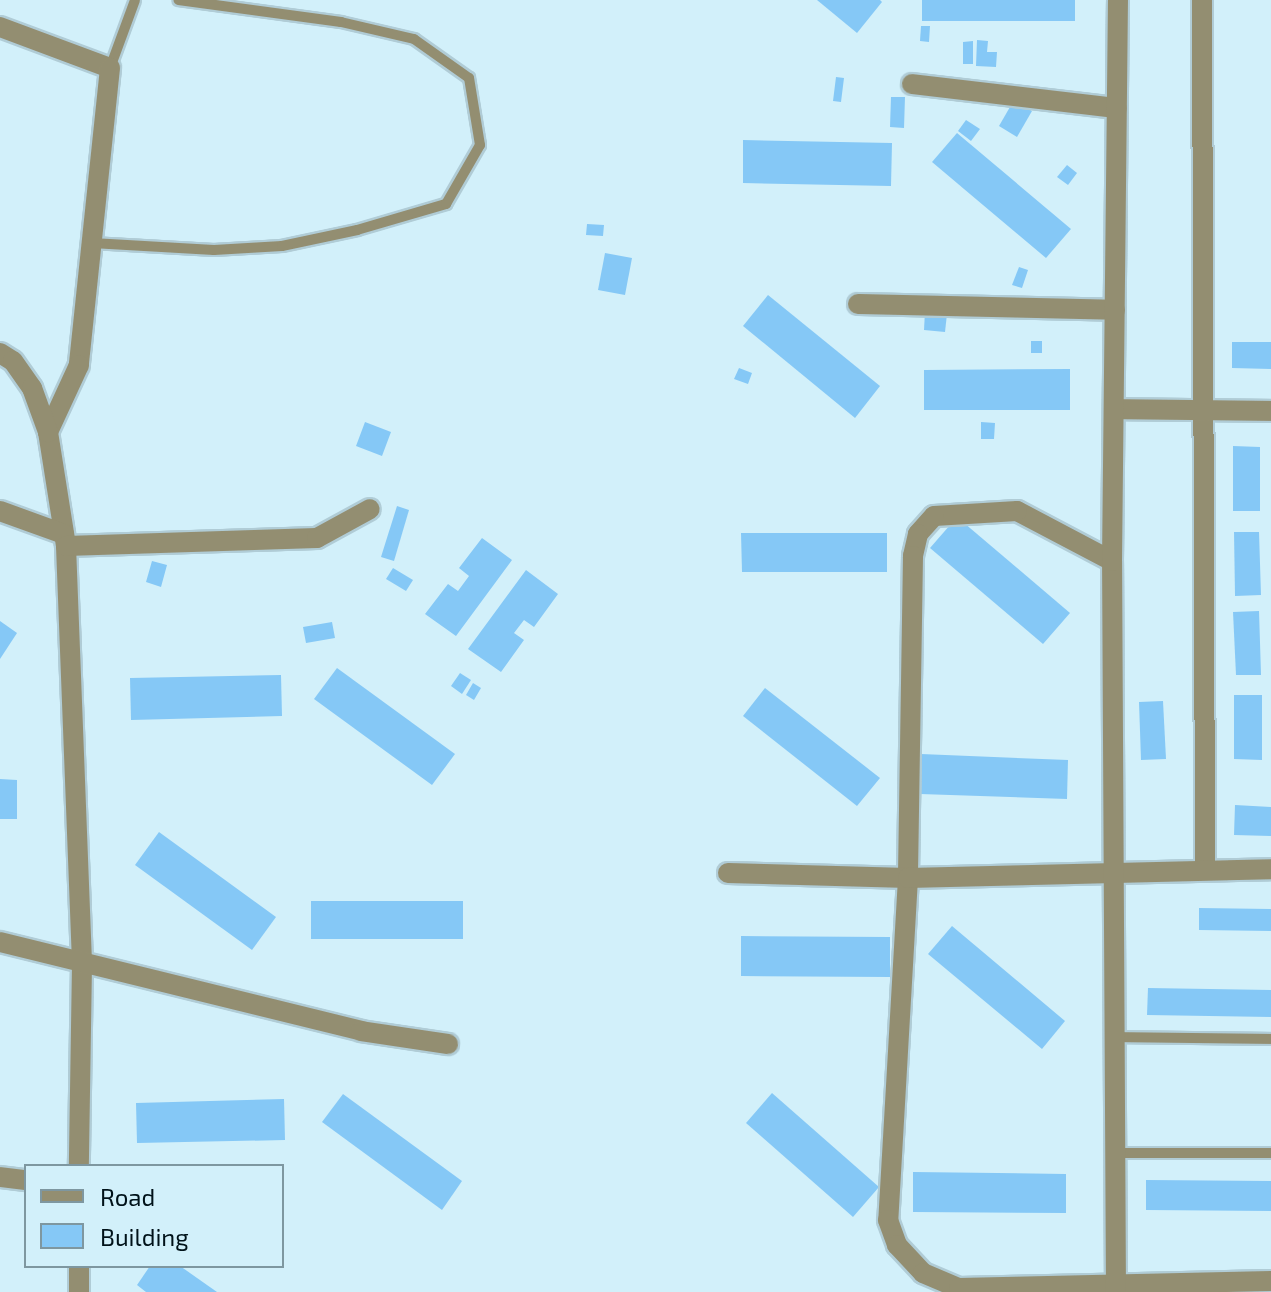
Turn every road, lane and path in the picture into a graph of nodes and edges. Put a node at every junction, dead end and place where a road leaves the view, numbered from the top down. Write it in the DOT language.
graph roads {
  1 [pos="135,0"];
  2 [pos="178,0"];
  3 [pos="1118,0"];
  4 [pos="1202,0"];
  5 [pos="0,27"];
  6 [pos="110,68"];
  7 [pos="912,84"];
  8 [pos="1117,108"];
  9 [pos="92,243"];
  10 [pos="858,304"];
  11 [pos="1115,310"];
  12 [pos="0,353"];
  13 [pos="1114,409"];
  14 [pos="1204,410"];
  15 [pos="1271,411"];
  16 [pos="48,432"];
  17 [pos="370,509"];
  18 [pos="0,511"];
  19 [pos="65,540"];
  20 [pos="1112,561"];
  21 [pos="1205,868"];
  22 [pos="1271,869"];
  23 [pos="1118,870"];
  24 [pos="728,873"];
  25 [pos="908,878"];
  26 [pos="0,942"];
  27 [pos="82,964"];
  28 [pos="1112,1037"];
  29 [pos="1271,1039"];
  30 [pos="448,1044"];
  31 [pos="1111,1153"];
  32 [pos="1271,1153"];
  33 [pos="79,1164"];
  34 [pos="0,1177"];
  35 [pos="24,1180"];
  36 [pos="79,1268"];
  37 [pos="1271,1281"];
  38 [pos="1116,1289"];
  39 [pos="79,1292"];
  1 -- 6 [label="lane"];
  2 -- 9 [label="lane"];
  3 -- 8 [label="street"];
  4 -- 14 [label="street"];
  5 -- 6 [label="street"];
  6 -- 9 [label="street"];
  7 -- 8 [label="street"];
  8 -- 11 [label="street"];
  9 -- 16 [label="street"];
  10 -- 11 [label="street"];
  11 -- 13 [label="street"];
  12 -- 16 [label="street"];
  13 -- 14 [label="street"];
  13 -- 20 [label="street"];
  14 -- 15 [label="street"];
  14 -- 21 [label="street"];
  16 -- 19 [label="street"];
  17 -- 19 [label="street"];
  18 -- 19 [label="street"];
  19 -- 27 [label="street"];
  20 -- 23 [label="street"];
  20 -- 25 [label="street"];
  21 -- 22 [label="street"];
  21 -- 23 [label="street"];
  23 -- 25 [label="street"];
  23 -- 28 [label="street"];
  24 -- 25 [label="street"];
  25 -- 38 [label="street"];
  26 -- 27 [label="street"];
  27 -- 30 [label="street"];
  27 -- 33 [label="street"];
  28 -- 29 [label="lane"];
  28 -- 31 [label="street"];
  31 -- 32 [label="lane"];
  31 -- 38 [label="street"];
  34 -- 35 [label="street"];
  36 -- 39 [label="street"];
  37 -- 38 [label="street"];
}
